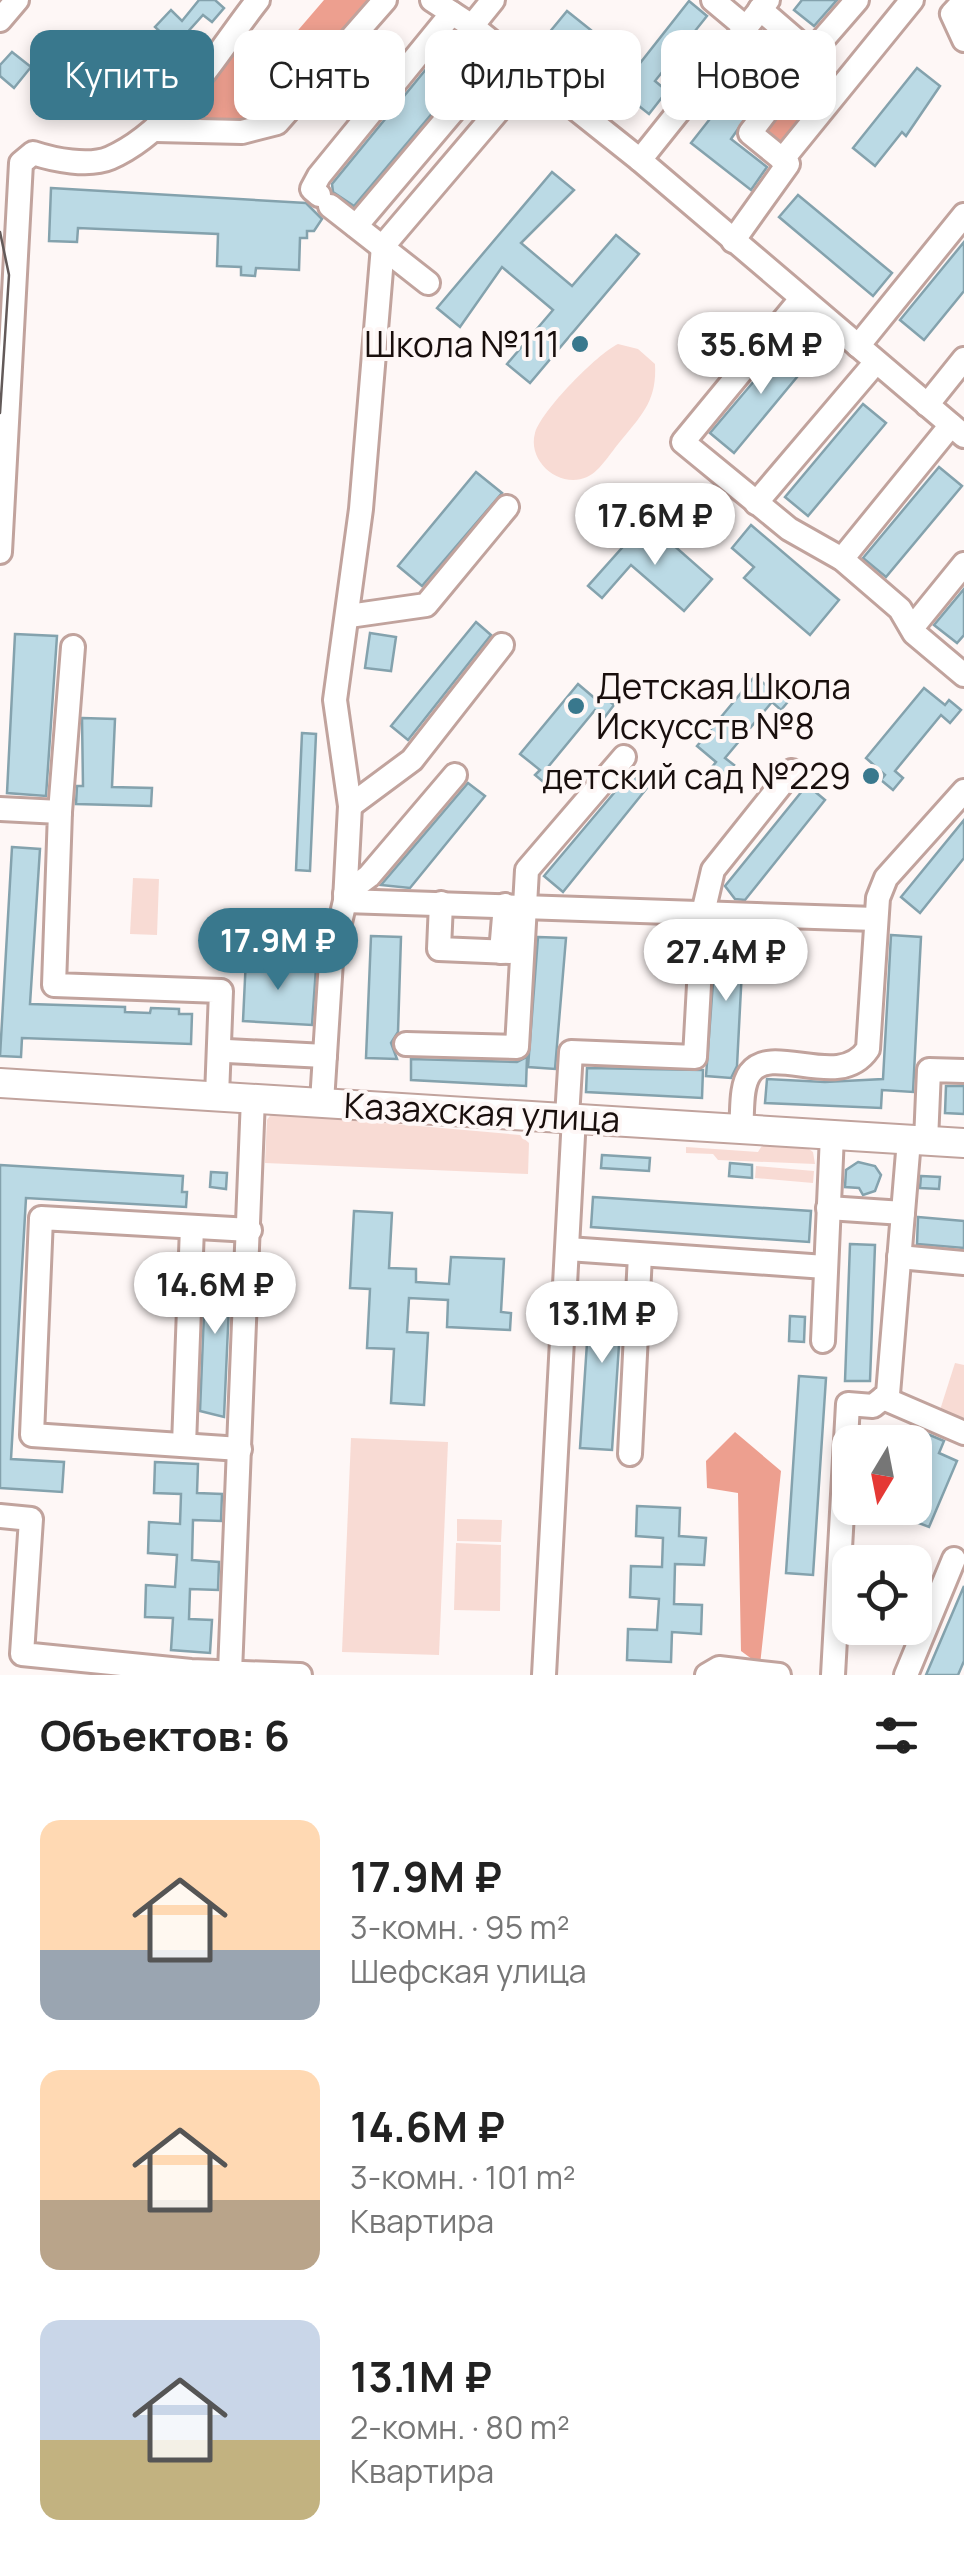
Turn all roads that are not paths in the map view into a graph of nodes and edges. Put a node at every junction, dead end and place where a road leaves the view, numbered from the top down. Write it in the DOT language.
graph roads {
  1 [pos="17,0"];
  2 [pos="258,0"];
  3 [pos="385,0"];
  4 [pos="493,0"];
  5 [pos="713,0"];
  6 [pos="857,0"];
  7 [pos="917,0"];
  8 [pos="932,0"];
  9 [pos="442,6"];
  10 [pos="958,8"];
  11 [pos="757,12"];
  12 [pos="0,20"];
  13 [pos="472,26"];
  14 [pos="477,30"];
  15 [pos="781,30"];
  16 [pos="832,30"];
  17 [pos="964,40"];
  18 [pos="446,120"];
  19 [pos="490,120"];
  20 [pos="590,120"];
  21 [pos="760,120"];
  22 [pos="156,130"];
  23 [pos="640,160"];
  24 [pos="782,160"];
  25 [pos="964,215"];
  26 [pos="356,226"];
  27 [pos="733,241"];
  28 [pos="383,246"];
  29 [pos="428,282"];
  30 [pos="800,298"];
  31 [pos="858,346"];
  32 [pos="964,359"];
  33 [pos="876,362"];
  34 [pos="927,405"];
  35 [pos="957,431"];
  36 [pos="4,441"];
  37 [pos="756,503"];
  38 [pos="507,508"];
  39 [pos="0,552"];
  40 [pos="842,559"];
  41 [pos="964,564"];
  42 [pos="350,610"];
  43 [pos="912,628"];
  44 [pos="502,645"];
  45 [pos="74,648"];
  46 [pos="964,675"];
  47 [pos="624,756"];
  48 [pos="792,771"];
  49 [pos="455,775"];
  50 [pos="964,792"];
  51 [pos="350,806"];
  52 [pos="0,809"];
  53 [pos="60,812"];
  54 [pos="346,897"];
  55 [pos="441,903"];
  56 [pos="514,906"];
  57 [pos="702,912"];
  58 [pos="875,920"];
  59 [pos="406,1044"];
  60 [pos="227,1052"];
  61 [pos="325,1056"];
  62 [pos="964,1072"];
  63 [pos="0,1083"];
  64 [pos="218,1096"];
  65 [pos="253,1098"];
  66 [pos="322,1102"];
  67 [pos="571,1117"];
  68 [pos="741,1128"];
  69 [pos="832,1134"];
  70 [pos="918,1140"];
  71 [pos="964,1143"];
  72 [pos="828,1208"];
  73 [pos="903,1213"];
  74 [pos="192,1226"];
  75 [pos="250,1230"];
  76 [pos="568,1250"];
  77 [pos="640,1254"];
  78 [pos="900,1257"];
  79 [pos="964,1263"];
  80 [pos="825,1267"];
  81 [pos="822,1342"];
  82 [pos="883,1398"];
  83 [pos="964,1433"];
  84 [pos="184,1445"];
  85 [pos="240,1449"];
  86 [pos="630,1454"];
  87 [pos="0,1516"];
  88 [pos="954,1559"];
  89 [pos="22,1664"];
  90 [pos="230,1672"];
  91 [pos="300,1675"];
  92 [pos="544,1675"];
  93 [pos="707,1675"];
  94 [pos="779,1675"];
  95 [pos="834,1675"];
  96 [pos="906,1675"];
  1 -- 12 [label="street"];
  2 -- 22 [label="street"];
  3 -- 22 [label="street"];
  4 -- 13 [label="street"];
  5 -- 11 [label="street"];
  6 -- 16 [label="street"];
  7 -- 24 [label="street"];
  8 -- 10 [label="street"];
  9 -- 13 [label="street"];
  9 -- 26 [label="street"];
  10 -- 17 [label="street"];
  11 -- 15 [label="street"];
  11 -- 23 [label="street"];
  13 -- 14 [label="street"];
  18 -- 26 [label="street"];
  19 -- 28 [label="street"];
  20 -- 23 [label="street"];
  21 -- 24 [label="street"];
  22 -- 36 [label="street"];
  23 -- 27 [label="street"];
  24 -- 27 [label="street"];
  25 -- 31 [label="street"];
  26 -- 28 [label="street"];
  27 -- 30 [label="street"];
  28 -- 29 [label="street"];
  28 -- 42 [label="street"];
  30 -- 31 [label="street"];
  30 -- 37 [label="street"];
  31 -- 33 [label="street"];
  32 -- 34 [label="street"];
  33 -- 34 [label="street"];
  33 -- 37 [label="street"];
  34 -- 35 [label="street"];
  35 -- 40 [label="street"];
  36 -- 39 [label="street"];
  37 -- 40 [label="street"];
  38 -- 42 [label="street"];
  40 -- 43 [label="street"];
  41 -- 43 [label="street"];
  42 -- 51 [label="street"];
  43 -- 46 [label="street"];
  44 -- 51 [label="street"];
  45 -- 53 [label="street"];
  47 -- 56 [label="street"];
  48 -- 57 [label="street"];
  49 -- 54 [label="street"];
  50 -- 58 [label="street"];
  51 -- 54 [label="street"];
  52 -- 53 [label="street"];
  53 -- 64 [label="street"];
  54 -- 55 [label="street"];
  54 -- 61 [label="street"];
  55 -- 56 [label="street"];
  55 -- 56 [label="street"];
  56 -- 57 [label="street"];
  56 -- 59 [label="street"];
  57 -- 58 [label="street"];
  57 -- 67 [label="street"];
  58 -- 68 [label="street"];
  60 -- 61 [label="street"];
  61 -- 66 [label="street"];
  62 -- 70 [label="street"];
  63 -- 64 [label="main road, Казахская улица"];
  64 -- 65 [label="main road, Казахская улица"];
  65 -- 66 [label="main road, Казахская улица"];
  65 -- 75 [label="street"];
  66 -- 67 [label="main road, Казахская улица"];
  67 -- 68 [label="main road, Казахская улица"];
  67 -- 76 [label="street"];
  68 -- 69 [label="main road, Казахская улица"];
  69 -- 70 [label="main road, Казахская улица"];
  69 -- 72 [label="street"];
  70 -- 71 [label="main road, Казахская улица"];
  70 -- 73 [label="street"];
  72 -- 73 [label="street"];
  72 -- 80 [label="street"];
  73 -- 78 [label="street"];
  74 -- 75 [label="street"];
  74 -- 84 [label="street"];
  74 -- 84 [label="street"];
  75 -- 85 [label="street"];
  76 -- 77 [label="street"];
  76 -- 92 [label="street"];
  77 -- 80 [label="street"];
  77 -- 86 [label="street"];
  78 -- 79 [label="street"];
  78 -- 82 [label="street"];
  80 -- 81 [label="street"];
  82 -- 83 [label="street"];
  82 -- 95 [label="street"];
  84 -- 85 [label="street"];
  85 -- 90 [label="street"];
  87 -- 89 [label="street"];
  88 -- 96 [label="street"];
  89 -- 90 [label="street"];
  90 -- 91 [label="street"];
  93 -- 94 [label="street"];
}
